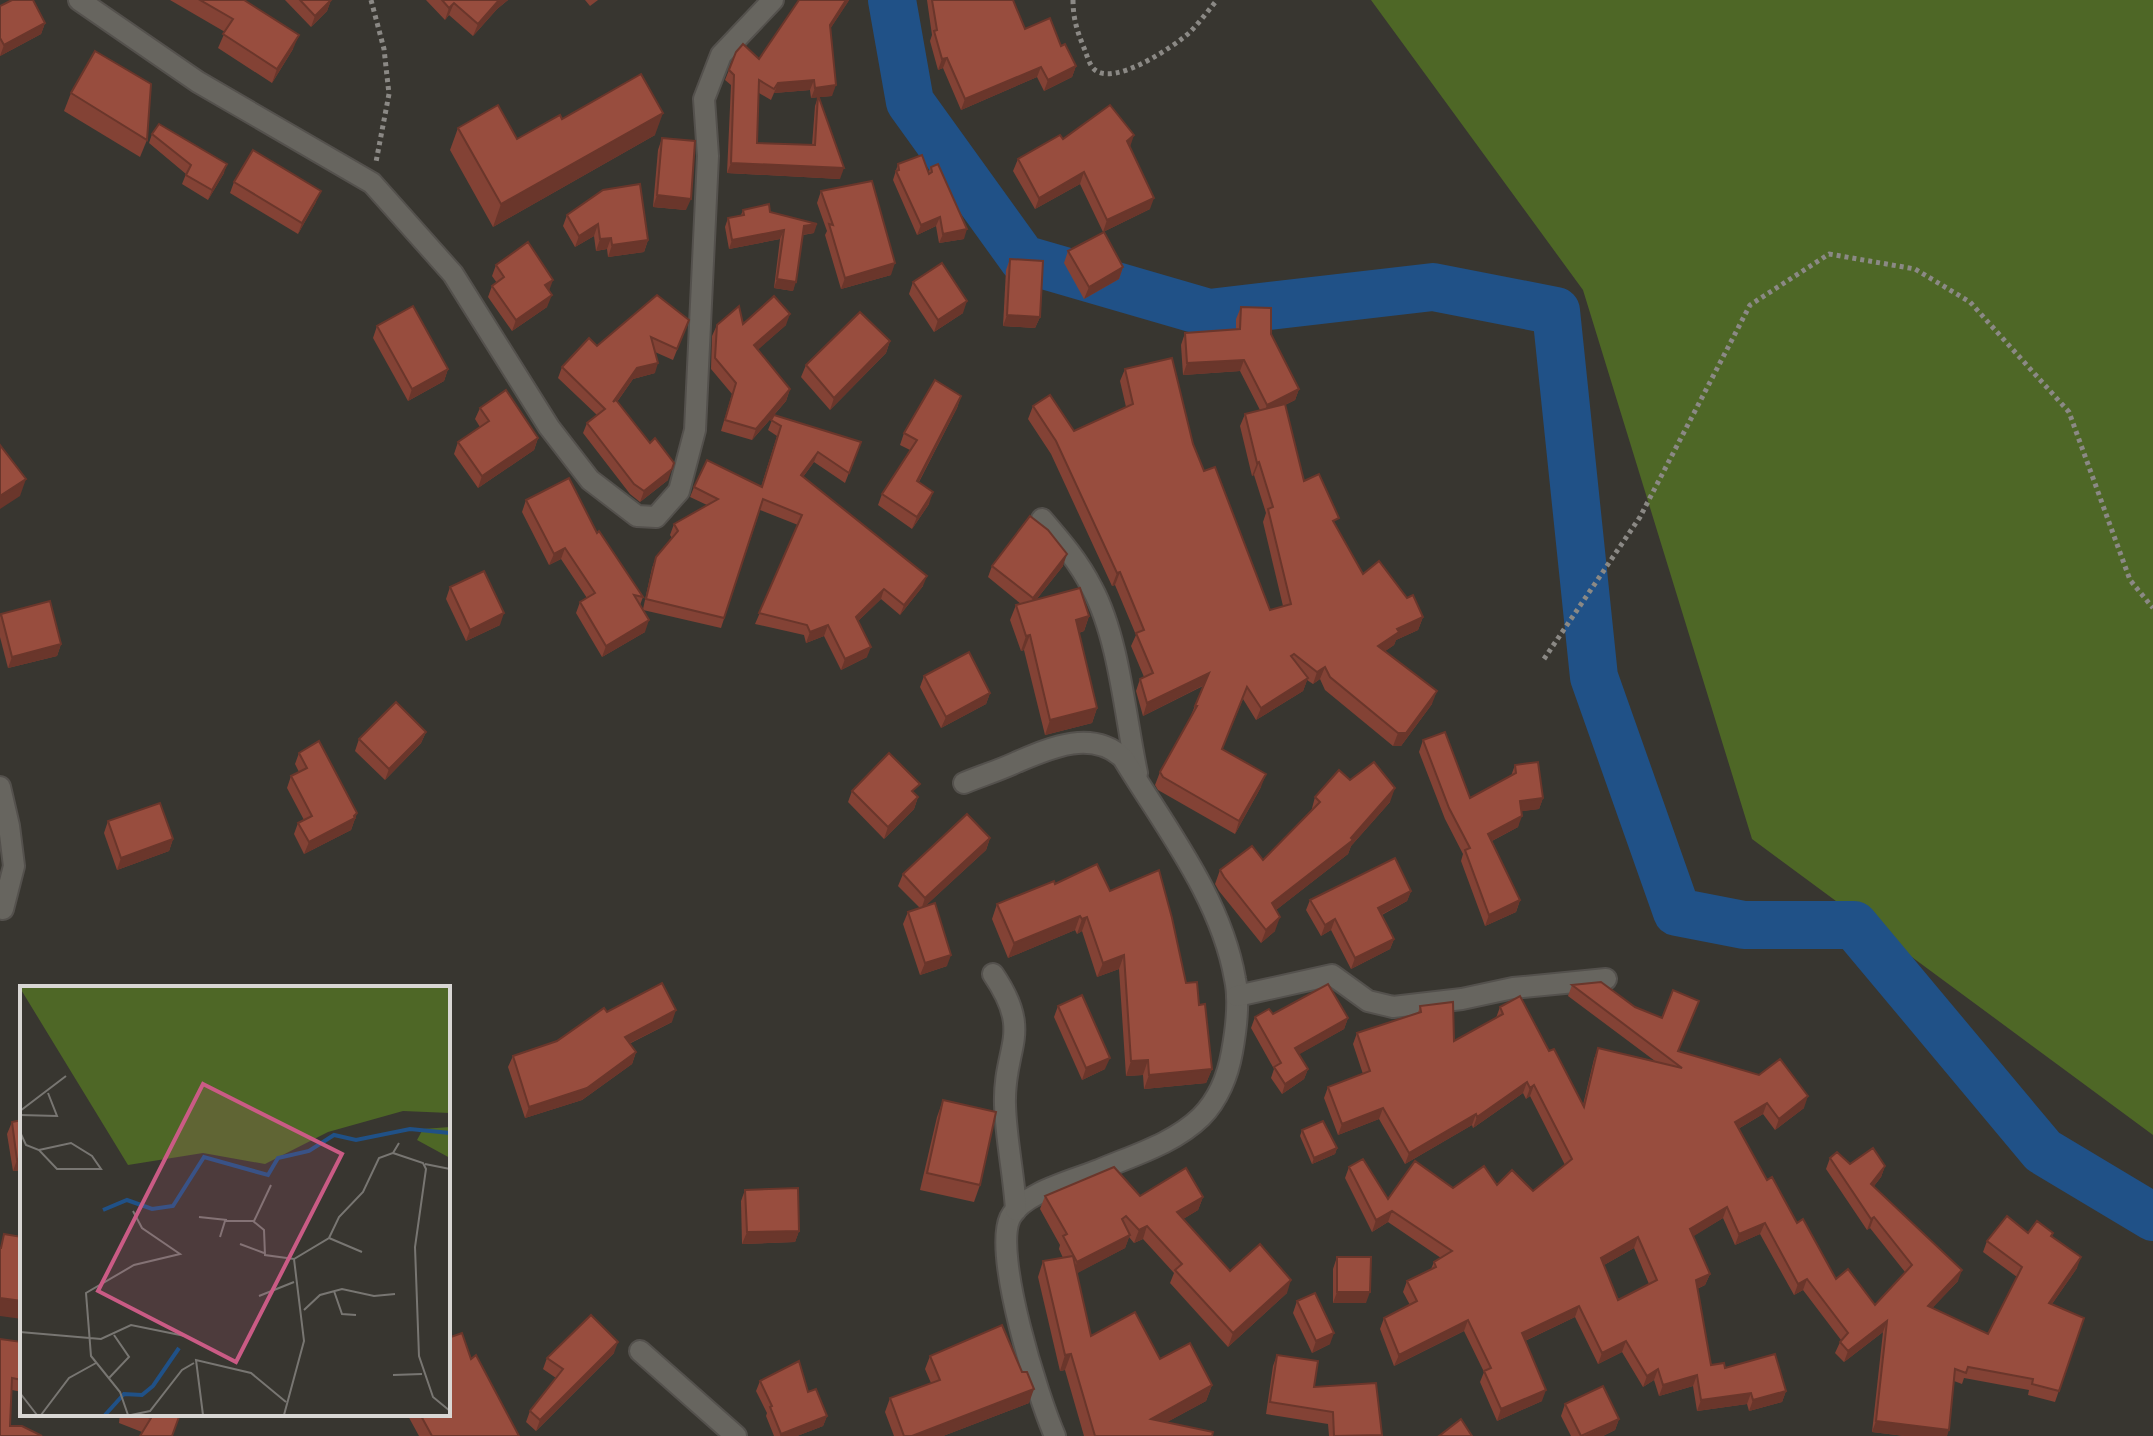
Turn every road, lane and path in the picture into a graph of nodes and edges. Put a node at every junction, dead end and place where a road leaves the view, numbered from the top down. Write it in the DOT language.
graph roads {
  1 [pos="79,0"];
  2 [pos="371,0"];
  3 [pos="773,0"];
  4 [pos="1073,0"];
  5 [pos="1217,0"];
  6 [pos="372,183"];
  7 [pos="1042,519"];
  8 [pos="2153,608"];
  9 [pos="1544,659"];
  10 [pos="964,783"];
  11 [pos="1139,784"];
  12 [pos="0,787"];
  13 [pos="3,909"];
  14 [pos="993,974"];
  15 [pos="1606,979"];
  16 [pos="1237,996"];
  17 [pos="1016,1210"];
  18 [pos="640,1351"];
  19 [pos="736,1436"];
  20 [pos="1055,1436"];
  1 -- 6 [label="street"];
  2 -- 6 [label="path"];
  3 -- 6 [label="street"];
  4 -- 5 [label="path"];
  7 -- 11 [label="street"];
  8 -- 9 [label="path"];
  10 -- 11 [label="street"];
  11 -- 16 [label="street"];
  12 -- 13 [label="street"];
  14 -- 17 [label="street"];
  15 -- 16 [label="street"];
  16 -- 17 [label="street"];
  17 -- 20 [label="street"];
  18 -- 19 [label="street"];
}
